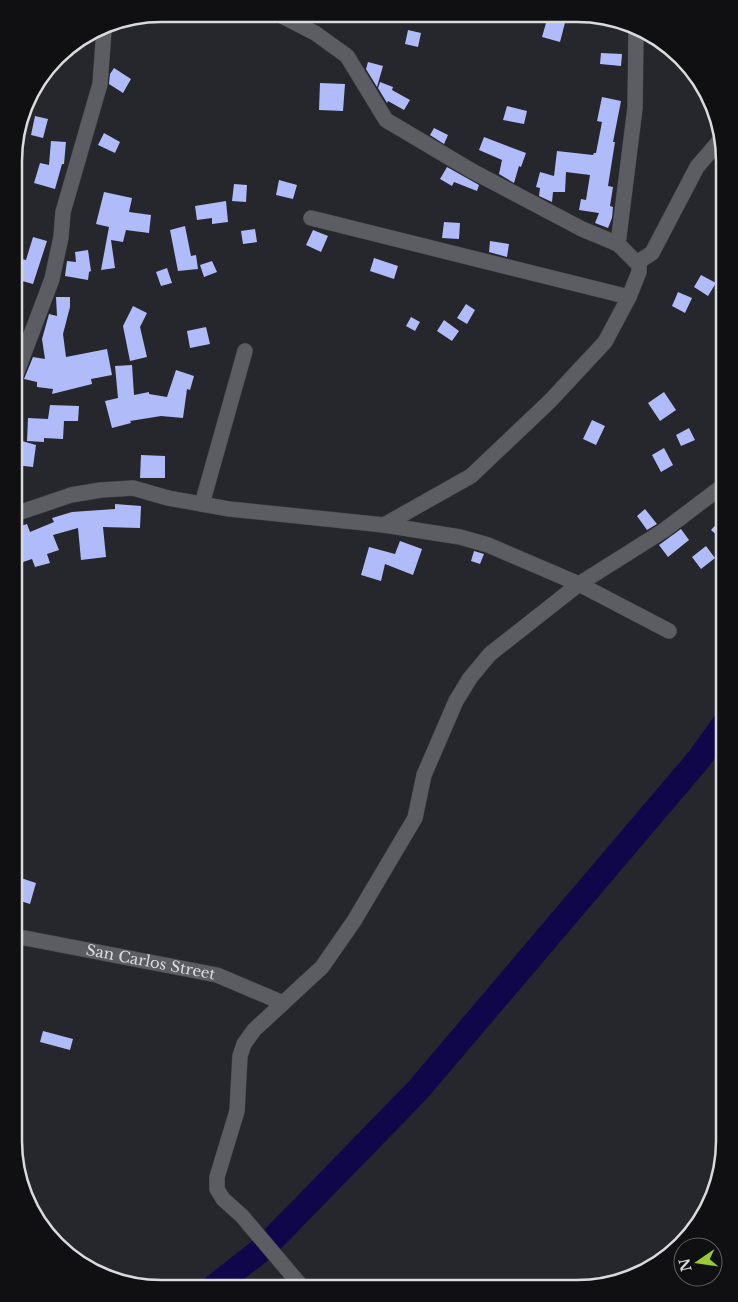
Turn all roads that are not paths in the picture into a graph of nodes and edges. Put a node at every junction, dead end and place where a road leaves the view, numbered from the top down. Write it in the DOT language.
graph roads {
  1 [pos="296,23"];
  2 [pos="104,35"];
  3 [pos="636,36"];
  4 [pos="714,147"];
  5 [pos="311,218"];
  6 [pos="618,244"];
  7 [pos="638,262"];
  8 [pos="629,297"];
  9 [pos="245,352"];
  10 [pos="22,358"];
  11 [pos="716,491"];
  12 [pos="202,504"];
  13 [pos="22,511"];
  14 [pos="384,525"];
  15 [pos="579,584"];
  16 [pos="670,631"];
  17 [pos="22,938"];
  18 [pos="283,1003"];
  19 [pos="296,1280"];
  1 -- 6 [label="street"];
  2 -- 10 [label="street"];
  3 -- 6 [label="street"];
  4 -- 7 [label="street"];
  5 -- 8 [label="street"];
  6 -- 7 [label="street"];
  7 -- 8 [label="street"];
  8 -- 14 [label="street"];
  9 -- 12 [label="street"];
  11 -- 15 [label="street"];
  12 -- 13 [label="street"];
  12 -- 14 [label="street"];
  14 -- 15 [label="street"];
  15 -- 16 [label="street"];
  15 -- 18 [label="street"];
  17 -- 18 [label="street, San Carlos Street"];
  18 -- 19 [label="street"];
}
